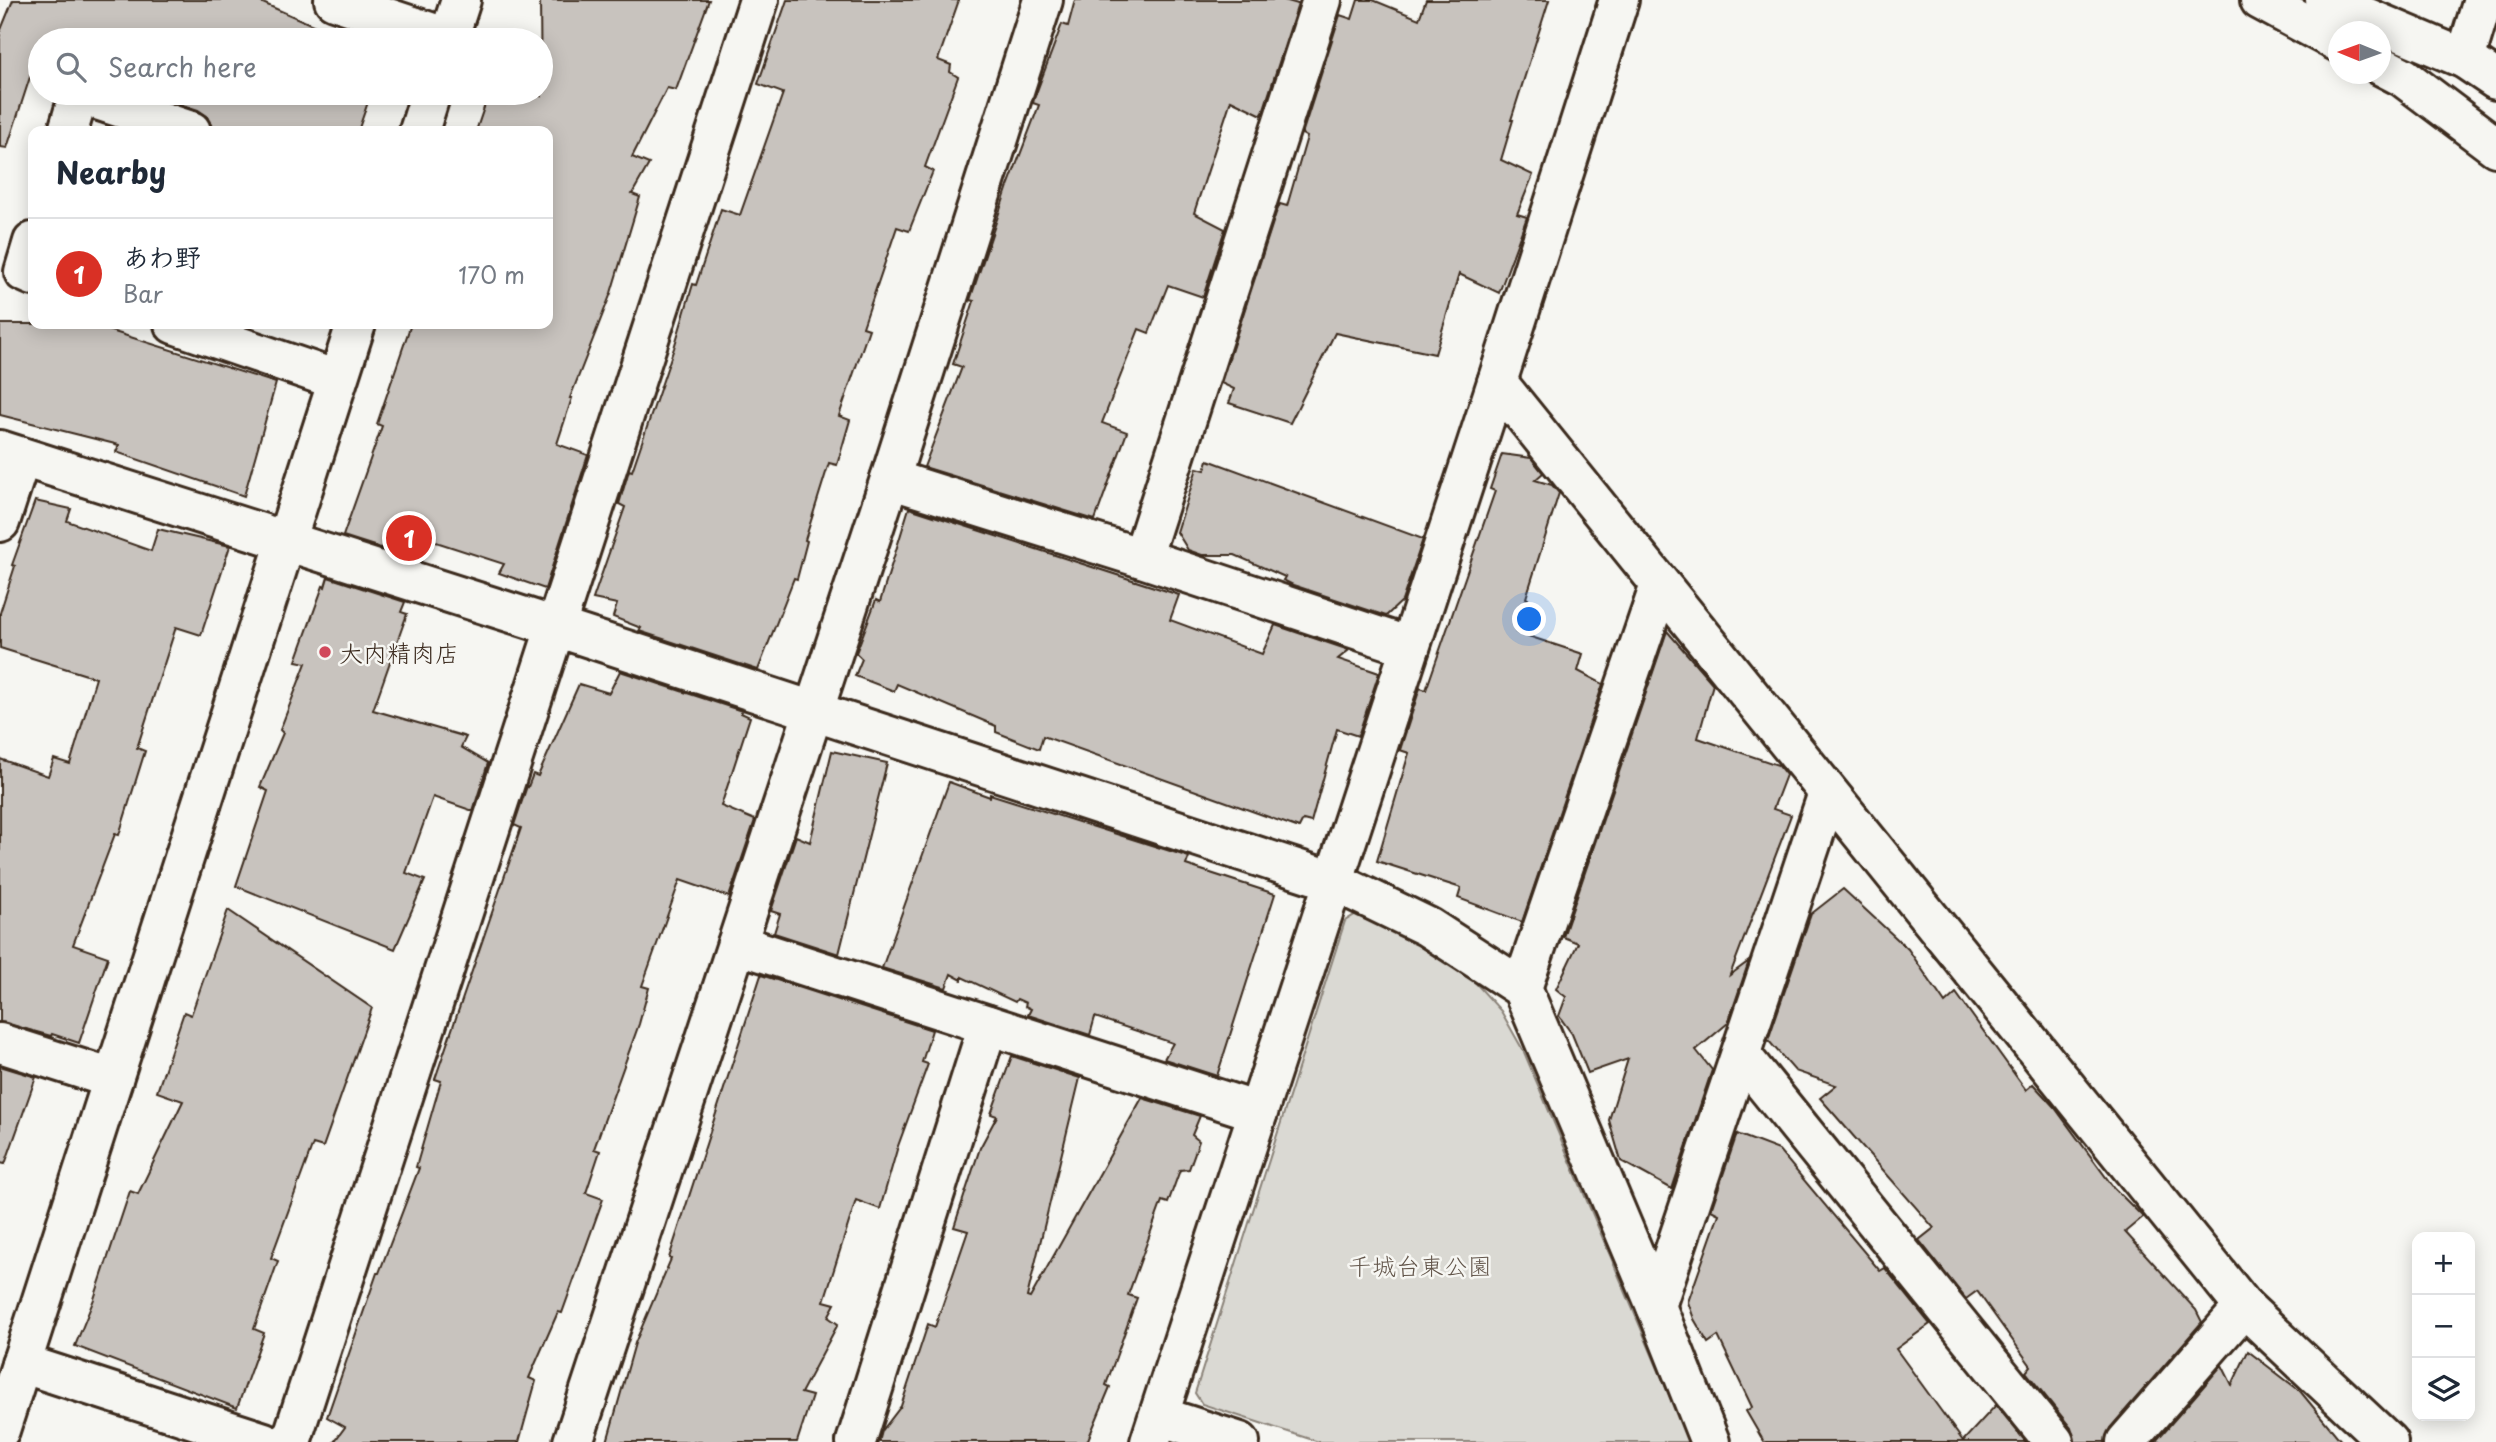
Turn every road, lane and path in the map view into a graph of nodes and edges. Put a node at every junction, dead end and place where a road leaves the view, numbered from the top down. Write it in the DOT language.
graph roads {
  1 [pos="334,0"];
  2 [pos="461,0"];
  3 [pos="759,0"];
  4 [pos="1043,0"];
  5 [pos="1322,0"];
  6 [pos="1619,0"];
  7 [pos="2260,0"];
  8 [pos="2325,0"];
  9 [pos="2483,0"];
  10 [pos="416,28"];
  11 [pos="452,28"];
  12 [pos="2328,36"];
  13 [pos="2465,59"];
  14 [pos="2391,70"];
  15 [pos="2496,80"];
  16 [pos="76,105"];
  17 [pos="112,105"];
  18 [pos="427,105"];
  19 [pos="69,126"];
  20 [pos="176,126"];
  21 [pos="421,126"];
  22 [pos="2496,147"];
  23 [pos="28,259"];
  24 [pos="28,274"];
  25 [pos="189,329"];
  26 [pos="354,329"];
  27 [pos="337,380"];
  28 [pos="1497,382"];
  29 [pos="11,454"];
  30 [pos="890,479"];
  31 [pos="0,522"];
  32 [pos="287,542"];
  33 [pos="1142,558"];
  34 [pos="1660,585"];
  35 [pos="556,627"];
  36 [pos="1410,647"];
  37 [pos="813,711"];
  38 [pos="1828,793"];
  39 [pos="1333,881"];
  40 [pos="737,944"];
  41 [pos="1522,988"];
  42 [pos="988,1025"];
  43 [pos="0,1043"];
  44 [pos="1741,1055"];
  45 [pos="113,1079"];
  46 [pos="1258,1112"];
  47 [pos="1656,1306"];
  48 [pos="2244,1307"];
  49 [pos="21,1363"];
  50 [pos="1154,1429"];
  51 [pos="0,1430"];
  52 [pos="264,1442"];
  53 [pos="291,1442"];
  54 [pos="573,1442"];
  55 [pos="856,1442"];
  56 [pos="1240,1442"];
  57 [pos="1710,1442"];
  58 [pos="2054,1442"];
  59 [pos="2126,1442"];
  60 [pos="2388,1442"];
  1 -- 10 [label="street"];
  2 -- 11 [label="street"];
  3 -- 35 [label="street"];
  4 -- 30 [label="street"];
  5 -- 33 [label="street"];
  6 -- 28 [label="street"];
  7 -- 12 [label="street"];
  8 -- 13 [label="street"];
  9 -- 13 [label="street"];
  13 -- 15 [label="street"];
  14 -- 22 [label="street"];
  16 -- 19 [label="street"];
  17 -- 20 [label="street"];
  18 -- 21 [label="street"];
  23 -- 24 [label="street"];
  25 -- 27 [label="street"];
  26 -- 27 [label="street"];
  27 -- 32 [label="street"];
  28 -- 34 [label="street"];
  28 -- 36 [label="street"];
  29 -- 31 [label="street"];
  29 -- 32 [label="street"];
  30 -- 33 [label="street"];
  30 -- 37 [label="street"];
  32 -- 35 [label="street"];
  32 -- 45 [label="street"];
  33 -- 36 [label="street"];
  34 -- 38 [label="street"];
  34 -- 41 [label="street"];
  35 -- 37 [label="street"];
  35 -- 53 [label="street"];
  36 -- 39 [label="street"];
  37 -- 39 [label="street"];
  37 -- 40 [label="street"];
  38 -- 44 [label="street"];
  38 -- 48 [label="street"];
  39 -- 41 [label="street"];
  39 -- 46 [label="street"];
  40 -- 42 [label="street"];
  40 -- 54 [label="street"];
  41 -- 47 [label="street"];
  42 -- 46 [label="street"];
  42 -- 55 [label="street"];
  43 -- 45 [label="street"];
  44 -- 47 [label="street"];
  44 -- 58 [label="street"];
  45 -- 49 [label="street"];
  46 -- 50 [label="street"];
  47 -- 57 [label="street"];
  48 -- 59 [label="street"];
  48 -- 60 [label="street"];
  49 -- 51 [label="street"];
  49 -- 52 [label="street"];
  50 -- 56 [label="street"];
}
